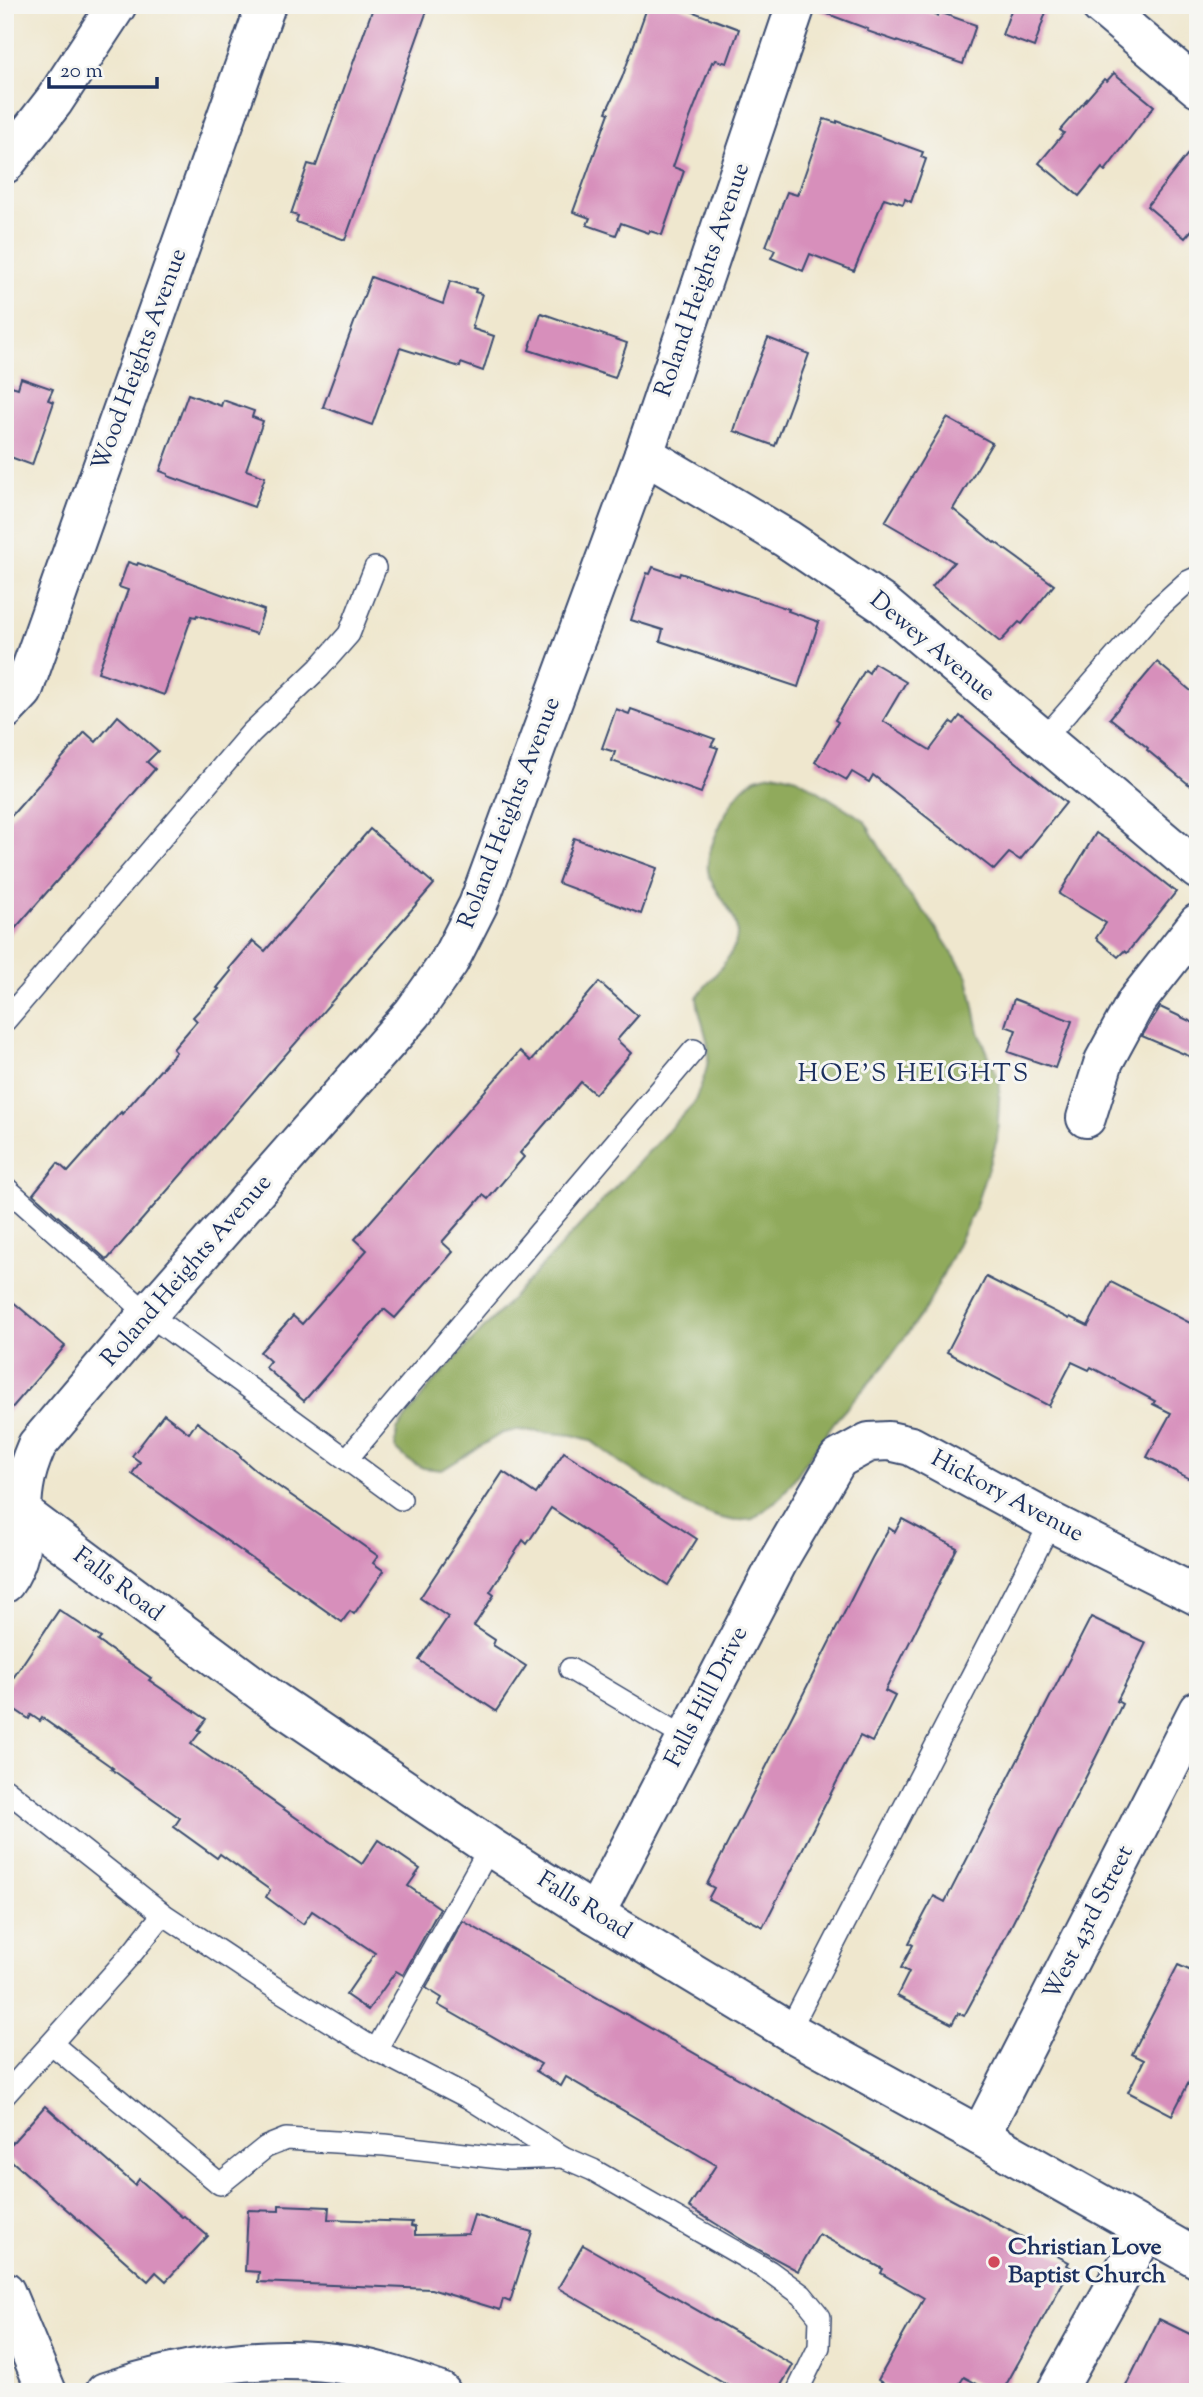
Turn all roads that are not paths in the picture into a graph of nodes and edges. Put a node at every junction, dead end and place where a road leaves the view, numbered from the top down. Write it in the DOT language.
graph roads {
  1 [pos="117,5"];
  2 [pos="266,5"];
  3 [pos="796,5"];
  4 [pos="1100,5"];
  5 [pos="1198,88"];
  6 [pos="5,164"];
  7 [pos="644,454"];
  8 [pos="375,568"];
  9 [pos="1198,577"];
  10 [pos="11,695"];
  11 [pos="1043,740"];
  12 [pos="1198,870"];
  13 [pos="1198,923"];
  14 [pos="5,1021"];
  15 [pos="694,1050"];
  16 [pos="1086,1118"];
  17 [pos="5,1187"];
  18 [pos="148,1314"];
  19 [pos="347,1459"];
  20 [pos="824,1482"];
  21 [pos="401,1499"];
  22 [pos="14,1507"];
  23 [pos="1051,1522"];
  24 [pos="5,1583"];
  25 [pos="1198,1596"];
  26 [pos="570,1669"];
  27 [pos="1198,1710"];
  28 [pos="686,1738"];
  29 [pos="5,1789"];
  30 [pos="490,1847"];
  31 [pos="163,1914"];
  32 [pos="595,1914"];
  33 [pos="789,2031"];
  34 [pos="52,2044"];
  35 [pos="376,2050"];
  36 [pos="5,2095"];
  37 [pos="981,2136"];
  38 [pos="563,2157"];
  39 [pos="1146,2231"];
  40 [pos="1198,2259"];
  41 [pos="5,2291"];
  42 [pos="47,2392"];
  43 [pos="105,2392"];
  44 [pos="441,2392"];
  45 [pos="797,2392"];
  46 [pos="1056,2392"];
  1 -- 6 [label="street"];
  2 -- 10 [label="street, Wood Heights Avenue"];
  3 -- 7 [label="street, Roland Heights Avenue"];
  4 -- 5 [label="street"];
  7 -- 11 [label="street, Dewey Avenue"];
  7 -- 18 [label="street, Roland Heights Avenue"];
  8 -- 14 [label="lane"];
  9 -- 11 [label="lane"];
  11 -- 12 [label="street, Dewey Avenue"];
  13 -- 16 [label="street"];
  15 -- 19 [label="lane"];
  17 -- 18 [label="lane"];
  18 -- 19 [label="lane"];
  18 -- 22 [label="street, Roland Heights Avenue"];
  19 -- 21 [label="lane"];
  20 -- 23 [label="street, Hickory Avenue"];
  20 -- 28 [label="street, Falls Hill Drive"];
  22 -- 24 [label="street, Roland Heights Avenue"];
  22 -- 30 [label="street, Falls Road"];
  23 -- 25 [label="street, Hickory Avenue"];
  23 -- 33 [label="lane"];
  26 -- 28 [label="lane"];
  27 -- 37 [label="street, West 43rd Street"];
  28 -- 32 [label="street, Falls Hill Drive"];
  29 -- 31 [label="lane"];
  30 -- 32 [label="street, Falls Road"];
  30 -- 35 [label="lane"];
  31 -- 34 [label="lane"];
  31 -- 35 [label="lane"];
  32 -- 33 [label="street, Falls Road"];
  33 -- 37 [label="street, Falls Road"];
  34 -- 36 [label="lane"];
  34 -- 38 [label="lane"];
  35 -- 38 [label="lane"];
  37 -- 39 [label="street, Falls Road"];
  38 -- 45 [label="lane"];
  39 -- 40 [label="street, Falls Road"];
  39 -- 46 [label="street"];
  41 -- 42 [label="street"];
  43 -- 44 [label="street"];
}
